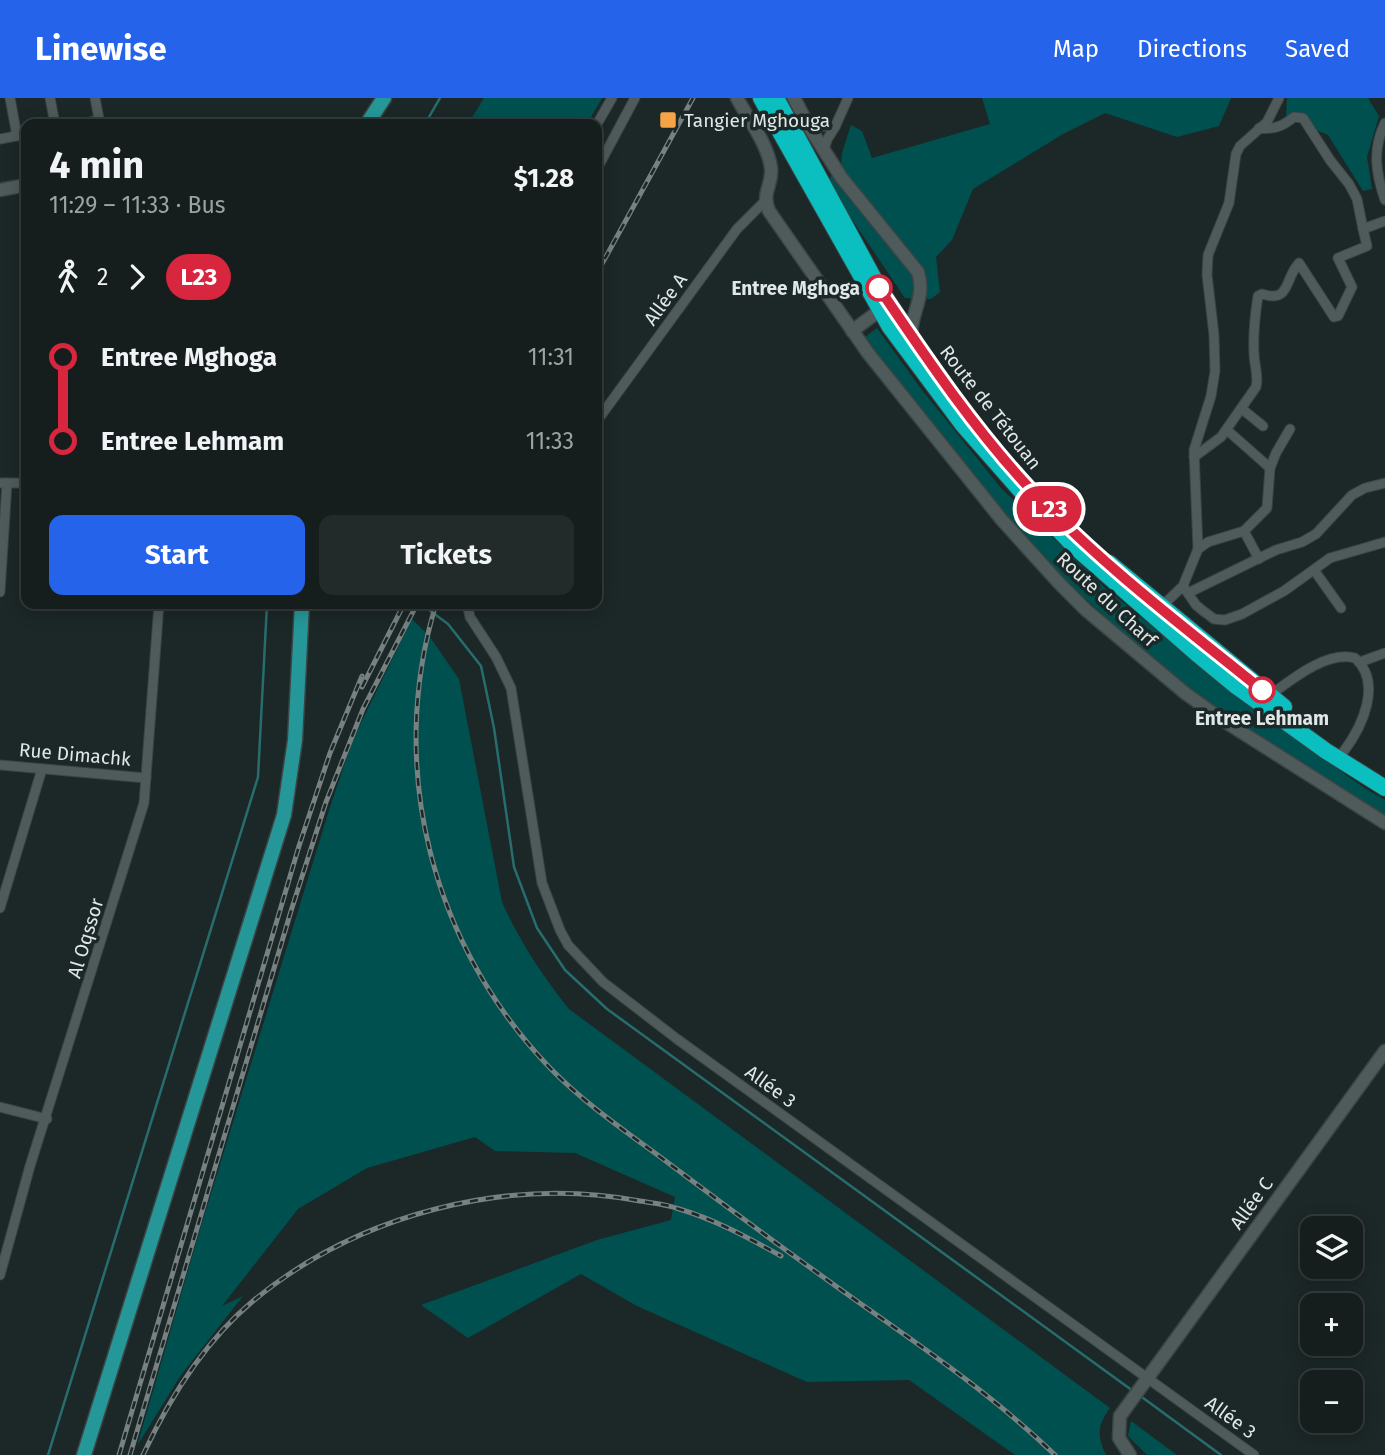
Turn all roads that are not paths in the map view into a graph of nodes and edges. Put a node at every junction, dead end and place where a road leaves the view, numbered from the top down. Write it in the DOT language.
graph roads {
  1 [pos="10,98"];
  2 [pos="50,98"];
  3 [pos="96,98"];
  4 [pos="384,98"];
  5 [pos="612,98"];
  6 [pos="635,98"];
  7 [pos="737,98"];
  8 [pos="761,98"];
  9 [pos="776,98"];
  10 [pos="794,98"];
  11 [pos="848,98"];
  12 [pos="1279,98"];
  13 [pos="54,119"];
  14 [pos="100,119"];
  15 [pos="371,119"];
  16 [pos="600,119"];
  17 [pos="1385,123"];
  18 [pos="808,125"];
  19 [pos="835,127"];
  20 [pos="1259,128"];
  21 [pos="21,132"];
  22 [pos="21,135"];
  23 [pos="0,139"];
  24 [pos="1381,144"];
  25 [pos="823,151"];
  26 [pos="602,160"];
  27 [pos="21,186"];
  28 [pos="0,190"];
  29 [pos="825,199"];
  30 [pos="1385,200"];
  31 [pos="765,201"];
  32 [pos="1385,221"];
  33 [pos="1363,229"];
  34 [pos="879,288"];
  35 [pos="922,290"];
  36 [pos="879,311"];
  37 [pos="852,331"];
  38 [pos="911,336"];
  39 [pos="1242,409"];
  40 [pos="602,414"];
  41 [pos="1263,426"];
  42 [pos="1290,429"];
  43 [pos="1227,430"];
  44 [pos="1194,457"];
  45 [pos="1270,468"];
  46 [pos="3,483"];
  47 [pos="21,483"];
  48 [pos="1385,483"];
  49 [pos="1244,531"];
  50 [pos="1385,542"];
  51 [pos="1198,550"];
  52 [pos="1259,559"];
  53 [pos="1314,570"];
  54 [pos="1186,589"];
  55 [pos="0,592"];
  56 [pos="1160,608"];
  57 [pos="1341,608"];
  58 [pos="159,609"];
  59 [pos="302,609"];
  60 [pos="468,609"];
  61 [pos="1385,653"];
  62 [pos="1360,662"];
  63 [pos="1269,696"];
  64 [pos="1344,751"];
  65 [pos="0,765"];
  66 [pos="42,769"];
  67 [pos="1385,777"];
  68 [pos="146,778"];
  69 [pos="1385,788"];
  70 [pos="1385,823"];
  71 [pos="0,908"];
  72 [pos="1385,1051"];
  73 [pos="0,1107"];
  74 [pos="47,1119"];
  75 [pos="0,1275"];
  76 [pos="1146,1379"];
  77 [pos="84,1455"];
  78 [pos="1130,1455"];
  79 [pos="1254,1455"];
  1 -- 21 [label="street"];
  2 -- 13 [label="street"];
  3 -- 14 [label="street"];
  4 -- 15 [label="main road"];
  5 -- 16 [label="street"];
  6 -- 26 [label="street"];
  7 -- 31 [label="street"];
  8 -- 29 [label="highway, Route de Tétouan"];
  9 -- 29 [label="highway, Route de Tétouan"];
  10 -- 18 [label="street"];
  11 -- 19 [label="street"];
  12 -- 20 [label="street"];
  17 -- 24 [label="street"];
  18 -- 19 [label="street"];
  18 -- 25 [label="street"];
  19 -- 25 [label="street"];
  20 -- 33 [label="street"];
  20 -- 44 [label="street"];
  22 -- 23 [label="street"];
  24 -- 30 [label="street"];
  25 -- 35 [label="street"];
  27 -- 28 [label="street"];
  29 -- 34 [label="highway, Route de Tétouan"];
  29 -- 36 [label="highway, Route de Tétouan"];
  31 -- 37 [label="street, Route du Charf"];
  31 -- 40 [label="street, Allée A"];
  32 -- 33 [label="street"];
  33 -- 39 [label="street"];
  34 -- 35 [label="street"];
  34 -- 38 [label="highway, Route de Tétouan"];
  35 -- 38 [label="street"];
  36 -- 37 [label="street"];
  36 -- 69 [label="highway, Route de Tétouan"];
  37 -- 70 [label="street, Route du Charf"];
  38 -- 56 [label="highway, Route de Tétouan"];
  39 -- 41 [label="street"];
  39 -- 43 [label="street"];
  42 -- 45 [label="street"];
  43 -- 44 [label="street"];
  43 -- 45 [label="street"];
  44 -- 51 [label="street"];
  45 -- 49 [label="street"];
  46 -- 47 [label="street"];
  46 -- 55 [label="street"];
  48 -- 52 [label="street"];
  49 -- 51 [label="street"];
  49 -- 52 [label="street"];
  50 -- 53 [label="street"];
  51 -- 54 [label="street"];
  52 -- 54 [label="street"];
  53 -- 54 [label="street"];
  53 -- 57 [label="street"];
  54 -- 56 [label="street"];
  56 -- 63 [label="highway, Route de Tétouan"];
  58 -- 68 [label="street, Al Oqssor"];
  59 -- 77 [label="main road"];
  60 -- 76 [label="street, Allée 3"];
  61 -- 62 [label="street"];
  62 -- 63 [label="street"];
  62 -- 64 [label="street"];
  63 -- 64 [label="highway, Route de Tétouan"];
  64 -- 67 [label="highway, Route de Tétouan"];
  65 -- 66 [label="street, Rue Dimachk"];
  66 -- 68 [label="street, Rue Dimachk"];
  66 -- 71 [label="street"];
  68 -- 74 [label="street, Al Oqssor"];
  72 -- 76 [label="street, Allée C"];
  73 -- 74 [label="street"];
  74 -- 75 [label="street, Al Oqssor"];
  76 -- 78 [label="street, Allée C"];
  76 -- 79 [label="street, Allée 3"];
}
